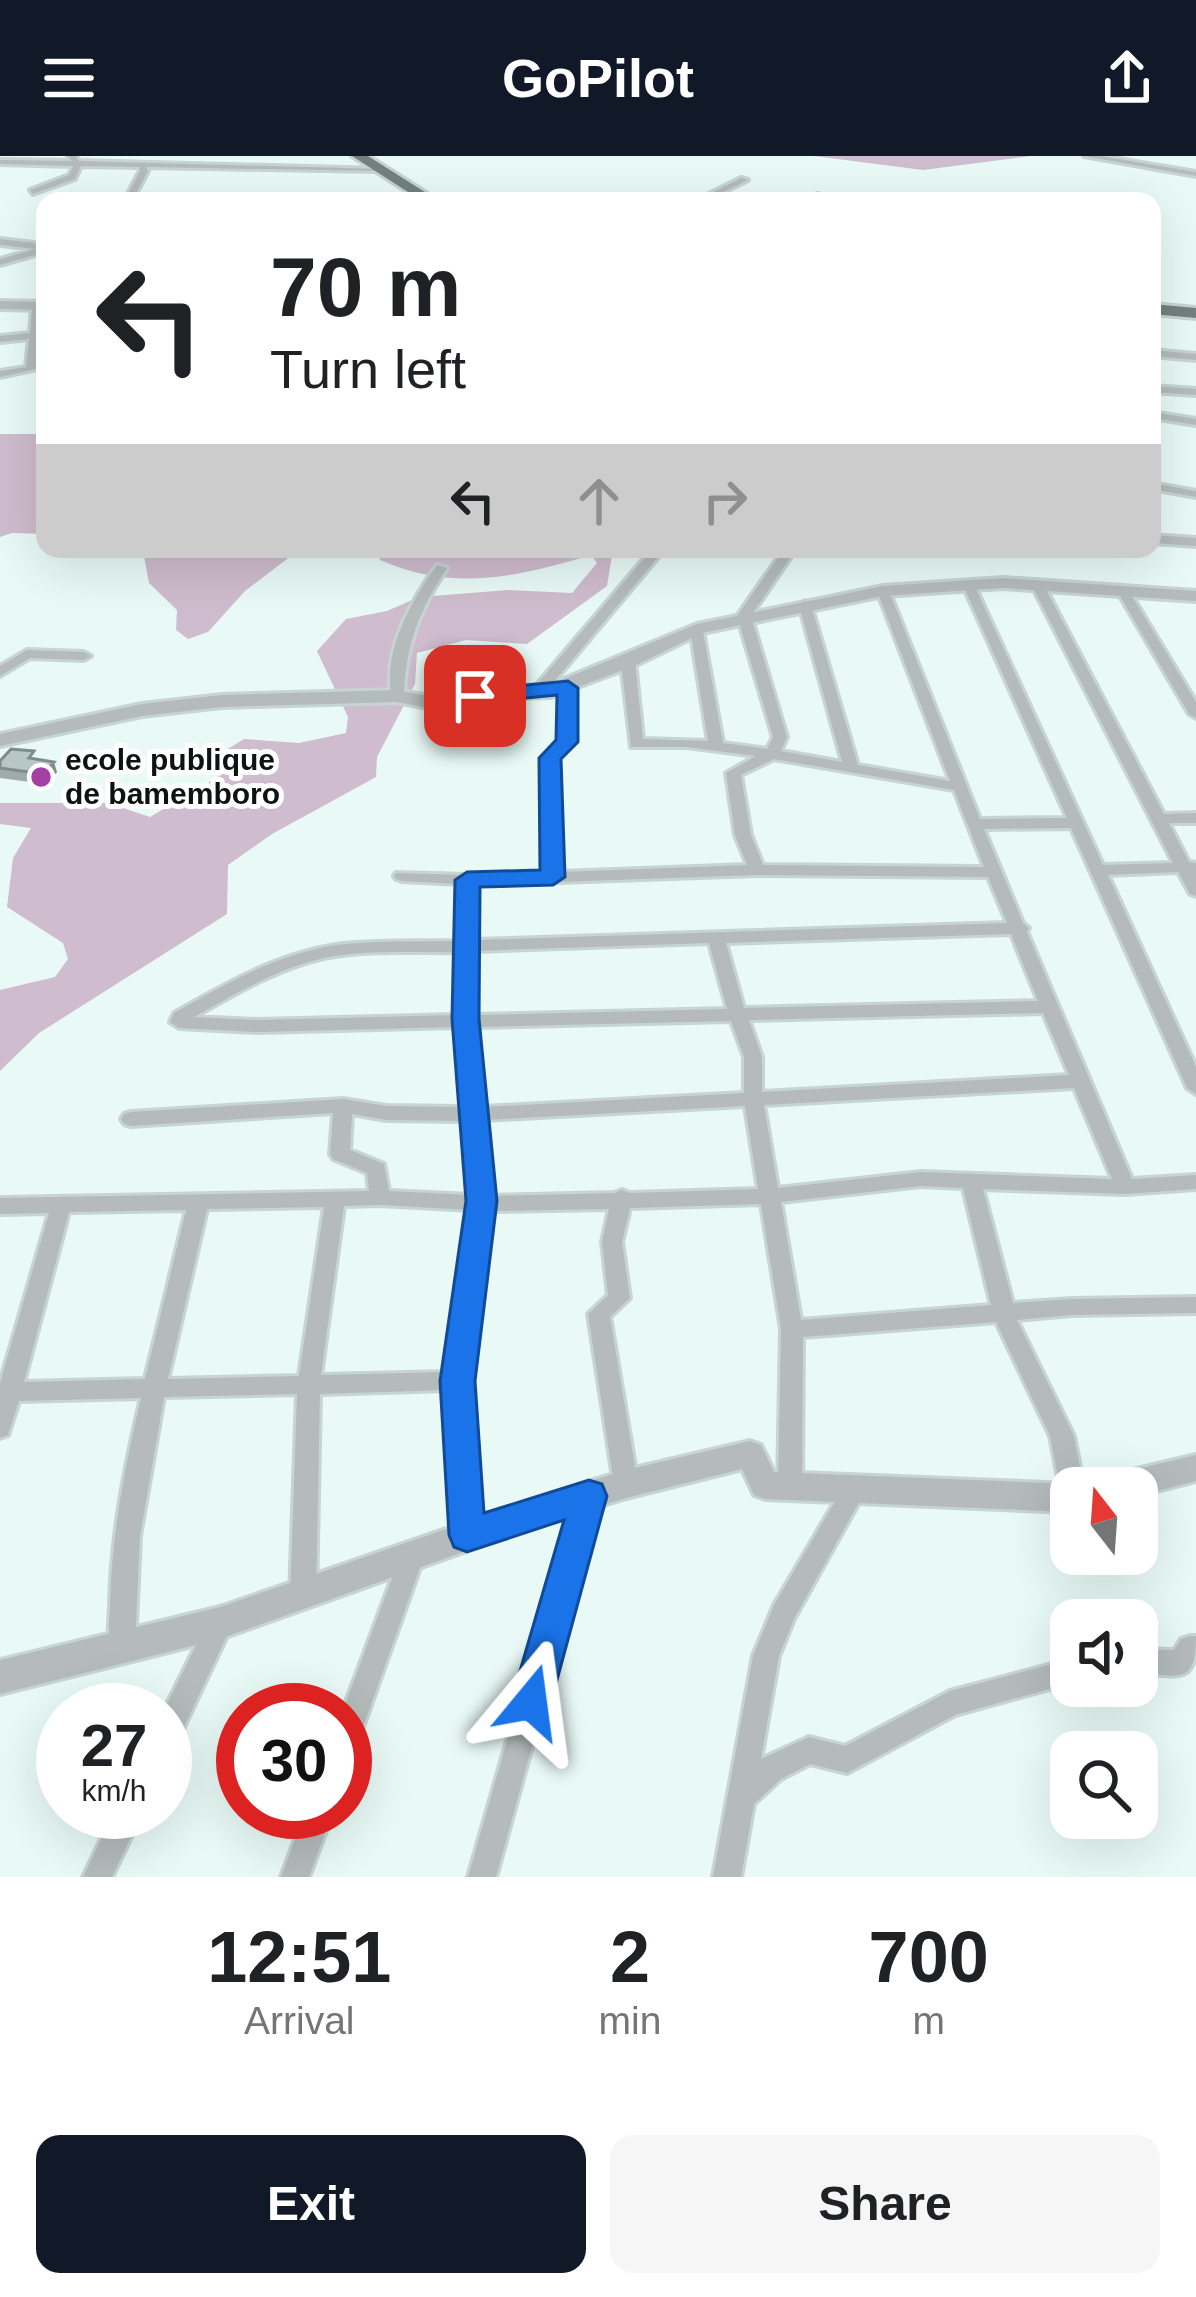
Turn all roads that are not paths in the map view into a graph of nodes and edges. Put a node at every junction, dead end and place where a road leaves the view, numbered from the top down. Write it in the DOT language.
graph roads {
  1 [pos="359,156"];
  2 [pos="1088,156"];
  3 [pos="1,158"];
  4 [pos="74,160"];
  5 [pos="142,166"];
  6 [pos="379,169"];
  7 [pos="1196,174"];
  8 [pos="744,180"];
  9 [pos="33,192"];
  10 [pos="133,192"];
  11 [pos="416,192"];
  12 [pos="718,192"];
  13 [pos="0,242"];
  14 [pos="36,247"];
  15 [pos="36,251"];
  16 [pos="0,262"];
  17 [pos="0,304"];
  18 [pos="36,306"];
  19 [pos="1161,310"];
  20 [pos="1196,313"];
  21 [pos="36,323"];
  22 [pos="32,336"];
  23 [pos="0,339"];
  24 [pos="1161,354"];
  25 [pos="1196,357"];
  26 [pos="0,374"];
  27 [pos="1161,390"];
  28 [pos="1196,392"];
  29 [pos="1161,417"];
  30 [pos="1196,422"];
  31 [pos="1161,488"];
  32 [pos="1196,494"];
  33 [pos="1161,540"];
  34 [pos="1196,542"];
  35 [pos="651,558"];
  36 [pos="784,558"];
  37 [pos="441,568"];
  38 [pos="968,584"];
  39 [pos="1037,584"];
  40 [pos="883,591"];
  41 [pos="1123,591"];
  42 [pos="1196,596"];
  43 [pos="805,605"];
  44 [pos="744,616"];
  45 [pos="697,628"];
  46 [pos="84,656"];
  47 [pos="628,662"];
  48 [pos="0,671"];
  49 [pos="568,688"];
  50 [pos="538,693"];
  51 [pos="397,696"];
  52 [pos="1196,714"];
  53 [pos="0,740"];
  54 [pos="716,747"];
  55 [pos="772,754"];
  56 [pos="851,767"];
  57 [pos="960,787"];
  58 [pos="1196,818"];
  59 [pos="1157,819"];
  60 [pos="1075,823"];
  61 [pos="975,824"];
  62 [pos="1190,867"];
  63 [pos="757,870"];
  64 [pos="1096,870"];
  65 [pos="992,872"];
  66 [pos="402,876"];
  67 [pos="553,877"];
  68 [pos="467,880"];
  69 [pos="1196,891"];
  70 [pos="1021,928"];
  71 [pos="717,939"];
  72 [pos="466,943"];
  73 [pos="1050,1006"];
  74 [pos="740,1012"];
  75 [pos="465,1019"];
  76 [pos="1080,1081"];
  77 [pos="1196,1088"];
  78 [pos="753,1099"];
  79 [pos="344,1106"];
  80 [pos="473,1114"];
  81 [pos="131,1119"];
  82 [pos="971,1181"];
  83 [pos="1196,1182"];
  84 [pos="1125,1187"];
  85 [pos="772,1196"];
  86 [pos="622,1197"];
  87 [pos="380,1198"];
  88 [pos="335,1199"];
  89 [pos="482,1201"];
  90 [pos="198,1203"];
  91 [pos="0,1206"];
  92 [pos="59,1208"];
  93 [pos="1196,1306"];
  94 [pos="1006,1312"];
  95 [pos="792,1329"];
  96 [pos="458,1381"];
  97 [pos="309,1384"];
  98 [pos="155,1388"];
  99 [pos="4,1392"];
  100 [pos="0,1428"];
  101 [pos="1068,1467"];
  102 [pos="1196,1468"];
  103 [pos="1158,1478"];
  104 [pos="626,1484"];
  105 [pos="790,1488"];
  106 [pos="854,1488"];
  107 [pos="589,1496"];
  108 [pos="1050,1497"];
  109 [pos="467,1535"];
  110 [pos="413,1554"];
  111 [pos="303,1597"];
  112 [pos="220,1623"];
  113 [pos="122,1646"];
  114 [pos="1196,1648"];
  115 [pos="1158,1662"];
  116 [pos="0,1677"];
  117 [pos="1050,1677"];
  118 [pos="191,1683"];
  119 [pos="366,1683"];
  120 [pos="744,1794"];
  121 [pos="116,1839"];
  122 [pos="309,1839"];
  123 [pos="97,1877"];
  124 [pos="295,1877"];
  125 [pos="482,1877"];
  126 [pos="727,1877"];
  1 -- 6 [label="highway"];
  2 -- 7 [label="street"];
  3 -- 4 [label="street"];
  4 -- 5 [label="street"];
  4 -- 9 [label="street"];
  5 -- 6 [label="street"];
  5 -- 10 [label="street"];
  6 -- 11 [label="highway"];
  8 -- 12 [label="street"];
  13 -- 14 [label="street"];
  15 -- 16 [label="street"];
  17 -- 18 [label="street"];
  19 -- 20 [label="highway"];
  21 -- 22 [label="street"];
  22 -- 23 [label="street"];
  22 -- 26 [label="street"];
  24 -- 25 [label="street"];
  27 -- 28 [label="street"];
  29 -- 30 [label="street"];
  31 -- 32 [label="street"];
  33 -- 34 [label="street"];
  35 -- 50 [label="street"];
  36 -- 44 [label="street"];
  37 -- 51 [label="street"];
  38 -- 39 [label="street"];
  38 -- 40 [label="street"];
  38 -- 60 [label="street"];
  39 -- 41 [label="street"];
  39 -- 59 [label="street"];
  40 -- 43 [label="street"];
  40 -- 57 [label="street"];
  41 -- 42 [label="street"];
  41 -- 52 [label="street"];
  43 -- 44 [label="street"];
  43 -- 56 [label="street"];
  44 -- 45 [label="street"];
  44 -- 55 [label="street"];
  45 -- 47 [label="street"];
  45 -- 54 [label="street"];
  46 -- 48 [label="street"];
  47 -- 49 [label="street"];
  47 -- 54 [label="street"];
  49 -- 50 [label="street"];
  49 -- 67 [label="street"];
  50 -- 51 [label="street"];
  51 -- 53 [label="street"];
  54 -- 55 [label="street"];
  55 -- 56 [label="street"];
  55 -- 63 [label="street"];
  56 -- 57 [label="street"];
  57 -- 61 [label="street"];
  58 -- 59 [label="street"];
  59 -- 62 [label="street"];
  60 -- 61 [label="street"];
  60 -- 64 [label="street"];
  61 -- 65 [label="street"];
  62 -- 64 [label="street"];
  62 -- 69 [label="street"];
  63 -- 65 [label="street"];
  63 -- 67 [label="street"];
  64 -- 77 [label="street"];
  65 -- 70 [label="street"];
  66 -- 68 [label="street"];
  67 -- 68 [label="street"];
  68 -- 72 [label="street"];
  70 -- 71 [label="street"];
  70 -- 73 [label="street"];
  71 -- 72 [label="street"];
  71 -- 74 [label="street"];
  72 -- 75 [label="street"];
  72 -- 75 [label="street"];
  73 -- 74 [label="street"];
  73 -- 76 [label="street"];
  74 -- 75 [label="street"];
  74 -- 78 [label="street"];
  75 -- 80 [label="street"];
  76 -- 78 [label="street"];
  76 -- 84 [label="street"];
  78 -- 80 [label="street"];
  78 -- 85 [label="street"];
  79 -- 80 [label="street"];
  79 -- 81 [label="street"];
  79 -- 87 [label="street"];
  80 -- 89 [label="street"];
  82 -- 84 [label="street"];
  82 -- 85 [label="street"];
  82 -- 94 [label="street"];
  83 -- 84 [label="street"];
  85 -- 86 [label="street"];
  85 -- 95 [label="street"];
  86 -- 89 [label="street"];
  86 -- 104 [label="street"];
  87 -- 88 [label="street"];
  87 -- 89 [label="street"];
  88 -- 90 [label="street"];
  88 -- 97 [label="street"];
  89 -- 96 [label="street"];
  90 -- 92 [label="street"];
  90 -- 98 [label="street"];
  91 -- 92 [label="street"];
  92 -- 99 [label="street"];
  93 -- 94 [label="street"];
  94 -- 95 [label="street"];
  94 -- 101 [label="street"];
  95 -- 105 [label="street"];
  96 -- 97 [label="street"];
  96 -- 109 [label="street"];
  97 -- 98 [label="street"];
  97 -- 111 [label="street"];
  98 -- 99 [label="street"];
  98 -- 113 [label="street"];
  99 -- 100 [label="street"];
  102 -- 103 [label="street"];
  104 -- 105 [label="street"];
  104 -- 107 [label="street"];
  105 -- 106 [label="street"];
  106 -- 108 [label="street"];
  106 -- 120 [label="street"];
  107 -- 109 [label="street"];
  107 -- 125 [label="street"];
  109 -- 110 [label="street"];
  110 -- 111 [label="street"];
  110 -- 119 [label="street"];
  111 -- 112 [label="street"];
  112 -- 113 [label="street"];
  112 -- 118 [label="street"];
  113 -- 116 [label="street"];
  114 -- 115 [label="street"];
  117 -- 120 [label="street"];
  120 -- 126 [label="street"];
  121 -- 123 [label="street"];
  122 -- 124 [label="street"];
}
